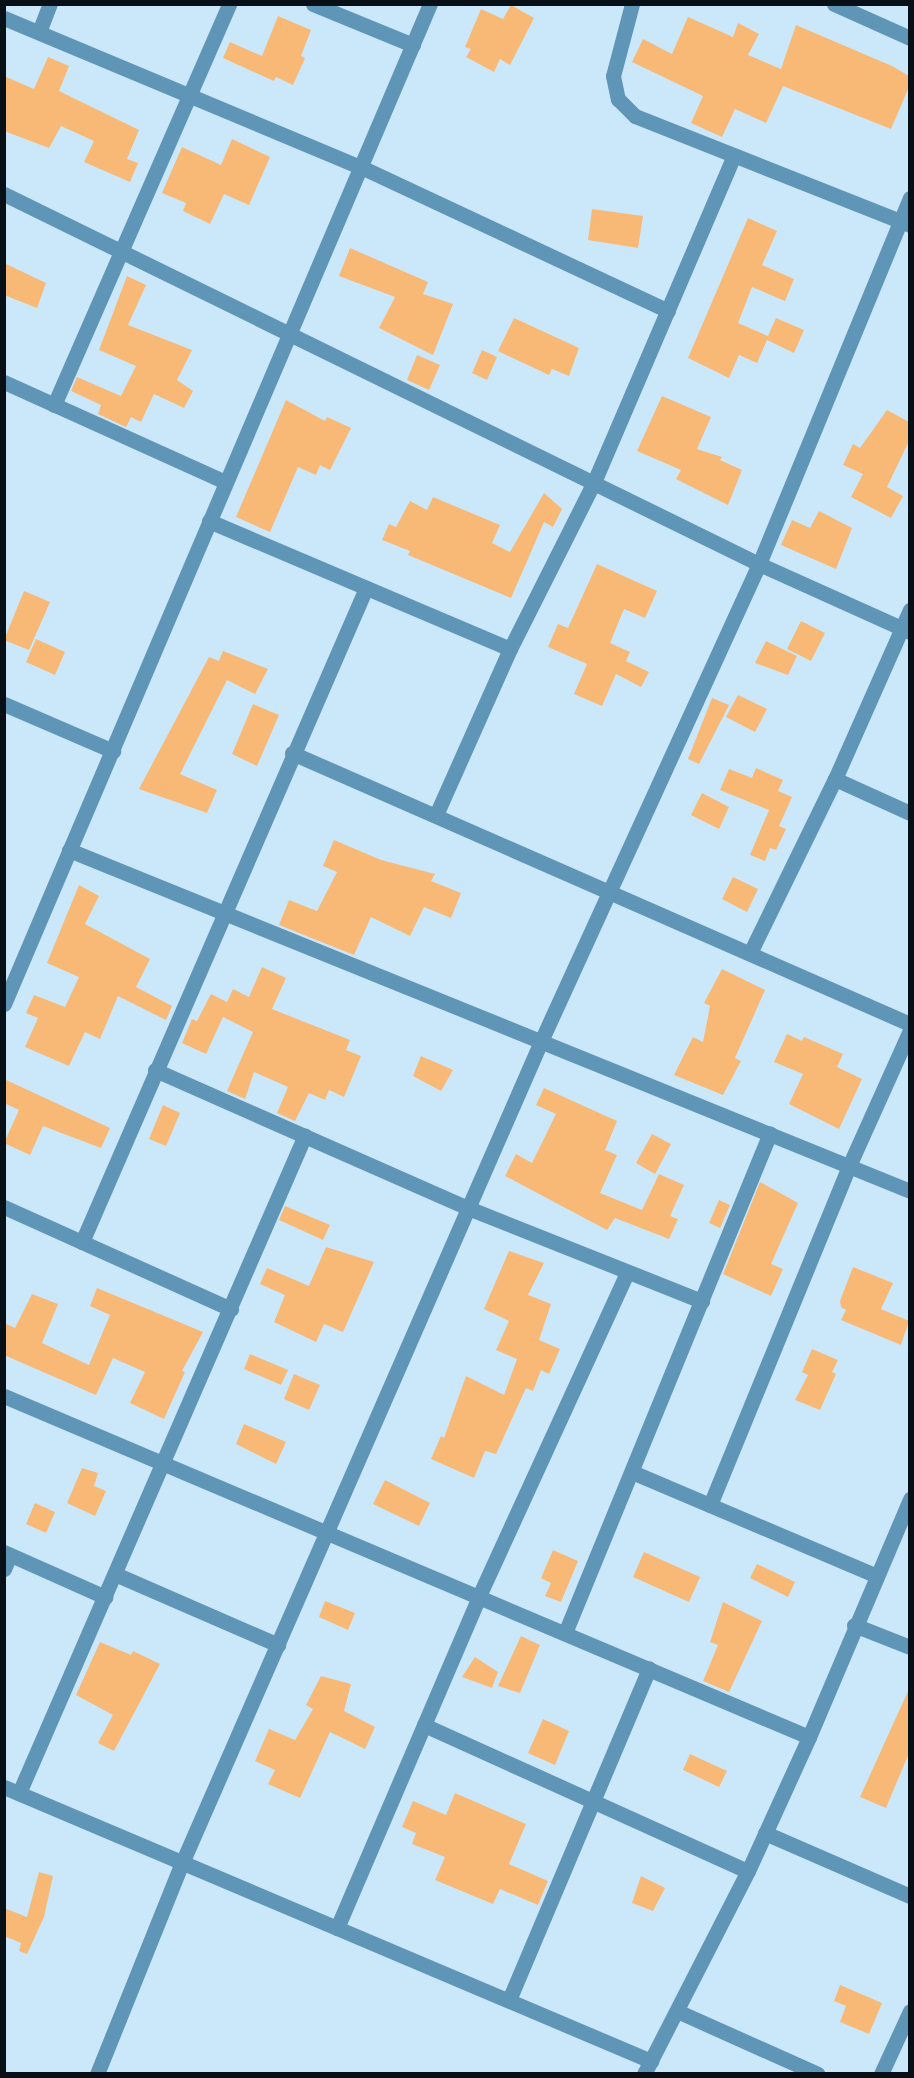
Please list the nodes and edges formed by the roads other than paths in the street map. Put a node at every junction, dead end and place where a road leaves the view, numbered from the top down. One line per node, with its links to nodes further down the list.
1 (50, 4): 8 (street)
2 (229, 4): 11 (street)
3 (313, 4): 10 (street)
4 (430, 4): 10 (street)
5 (632, 4): 12 (street)
6 (834, 4): 9 (street)
7 (4, 18): 8 (street)
8 (39, 32): 11 (street)
9 (909, 38)
10 (413, 45): 13 (street)
11 (190, 96): 13 (street); 17 (street)
12 (733, 158): 16 (street); 18 (street)
13 (361, 167): 18 (street); 19 (street)
14 (4, 194): 17 (street)
15 (909, 198): 16 (street)
16 (905, 223): 25 (street)
17 (122, 249): 19 (street); 21 (street)
18 (668, 311): 23 (street)
19 (289, 331): 22 (street); 23 (street)
20 (4, 382): 21 (street)
21 (54, 405): 22 (street)
22 (225, 482): 24 (street)
23 (594, 482): 25 (street); 29 (street)
24 (209, 520): 26 (street); 31 (street)
25 (759, 564): 28 (street); 37 (street)
26 (366, 588): 29 (street); 32 (street)
27 (909, 610): 28 (street)
28 (905, 630): 33 (street)
29 (510, 649): 35 (street)
30 (4, 704): 31 (street)
31 (112, 751): 36 (street)
32 (292, 753): 35 (street); 38 (street)
33 (834, 779): 34 (street); 39 (street)
34 (909, 813)
35 (436, 815): 37 (street)
36 (69, 850): 38 (street); 40 (street)
37 (610, 890): 39 (street); 43 (street)
38 (224, 911): 43 (street); 44 (street)
39 (750, 953): 41 (street)
40 (4, 1004)
41 (909, 1024)
42 (909, 1030): 47 (street)
43 (542, 1039): 45 (street); 50 (street)
44 (155, 1070): 46 (street); 51 (street)
45 (770, 1133): 47 (street); 53 (street)
46 (305, 1135): 50 (street); 54 (street)
47 (849, 1166): 48 (street); 59 (street)
48 (909, 1191)
49 (4, 1207): 51 (street)
50 (468, 1208): 52 (street); 60 (street)
51 (82, 1242): 54 (street)
52 (627, 1272): 53 (street); 64 (street)
53 (702, 1301): 57 (street)
54 (231, 1309): 56 (street)
55 (4, 1396): 56 (street)
56 (165, 1461): 60 (street); 62 (street)
57 (632, 1472): 59 (street); 67 (street)
58 (909, 1499): 63 (street)
59 (710, 1505): 63 (street)
60 (328, 1531): 64 (street); 68 (street)
61 (6, 1558): 65 (street)
62 (115, 1574): 65 (street); 68 (street)
63 (875, 1575): 66 (street)
64 (479, 1596): 67 (street); 71 (street)
65 (105, 1597): 74 (street)
66 (854, 1625): 69 (street); 72 (street)
67 (565, 1633): 70 (street)
68 (278, 1646): 77 (street)
69 (909, 1647)
70 (649, 1668): 72 (street); 75 (street)
71 (424, 1725): 75 (street); 80 (street)
72 (809, 1737): 76 (street)
73 (4, 1787): 74 (street)
74 (19, 1793): 77 (street)
75 (594, 1799): 78 (street); 81 (street)
76 (765, 1833): 78 (street); 79 (street)
77 (183, 1863): 80 (street); 85 (street)
78 (748, 1871): 82 (street)
79 (909, 1896)
80 (337, 1928): 81 (street)
81 (508, 2000): 84 (street)
82 (677, 2011): 84 (street); 86 (street)
83 (909, 2011): 87 (street)
84 (647, 2067)
85 (97, 2073)
86 (818, 2073)
87 (881, 2073)

